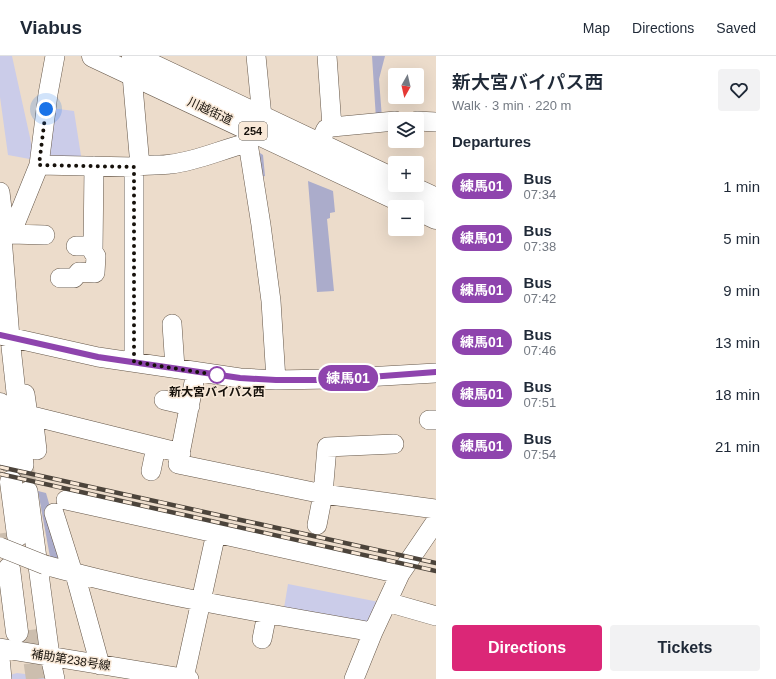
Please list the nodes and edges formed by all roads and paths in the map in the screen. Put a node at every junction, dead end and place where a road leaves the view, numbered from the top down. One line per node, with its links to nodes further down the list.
1 (55, 56): 12 (street)
2 (92, 56): 5 (highway, 川越街道 / 254)
3 (256, 56): 10 (street)
4 (327, 56): 9 (street)
5 (133, 65): 10 (highway, 川越街道 / 254); 14 (street)
6 (424, 121): 8 (street)
7 (388, 122): 9 (street)
8 (436, 122)
9 (332, 127): 11 (street)
10 (255, 131): 11 (highway, 川越街道 / 254); 14 (street); 19 (highway, 川越街道 / 254); 31 (street)
11 (319, 144): 15 (highway, 川越街道 / 254)
12 (39, 165): 13 (street); 22 (street)
13 (94, 166): 14 (street); 24 (street)
14 (137, 166): 27 (street)
15 (388, 177)
16 (0, 192): 22 (street)
17 (421, 192): 18 (highway)
18 (436, 199)
19 (399, 200)
20 (424, 212): 21 (highway)
21 (436, 218)
22 (8, 234): 23 (street); 26 (street)
23 (45, 235)
24 (60, 278)
25 (172, 324): 28 (street)
26 (9, 337): 27 (street); 35 (street); 41 (street)
27 (134, 362): 28 (street)
28 (175, 368): 29 (street)
29 (196, 372): 31 (street); 34 (street)
30 (436, 372): 31 (street)
31 (276, 380)
32 (164, 400): 34 (street)
33 (0, 404): 41 (highway)
34 (190, 406): 39 (street)
35 (33, 416): 37 (street); 38 (street)
36 (394, 444): 42 (street)
37 (156, 447): 39 (street); 40 (street)
38 (37, 450)
39 (180, 453): 42 (street)
40 (151, 471)
41 (18, 474): 48 (highway); 61 (street)
42 (323, 494): 44 (street); 46 (street)
43 (0, 506): 48 (highway)
44 (436, 509)
45 (436, 521): 49 (street)
46 (317, 525)
47 (216, 533): 51 (street); 52 (street); 53 (street)
48 (7, 538): 51 (street, bridge)
49 (428, 547): 52 (street)
50 (16, 570): 57 (highway)
51 (74, 573): 53 (street); 63 (street)
52 (400, 574): 54 (street)
53 (201, 602): 55 (street); 66 (street)
54 (387, 602): 56 (street); 58 (street)
55 (267, 614): 58 (street); 59 (street)
56 (436, 616)
57 (24, 631)
58 (373, 632): 67 (street)
59 (262, 639)
60 (0, 648): 61 (street, 補助第238号線)
61 (50, 656): 63 (street, 補助第238号線); 65 (street)
62 (0, 658): 64 (street)
63 (100, 665): 66 (street, 補助第238号線)
64 (2, 679)
65 (55, 679)
66 (186, 679)
67 (354, 679)

